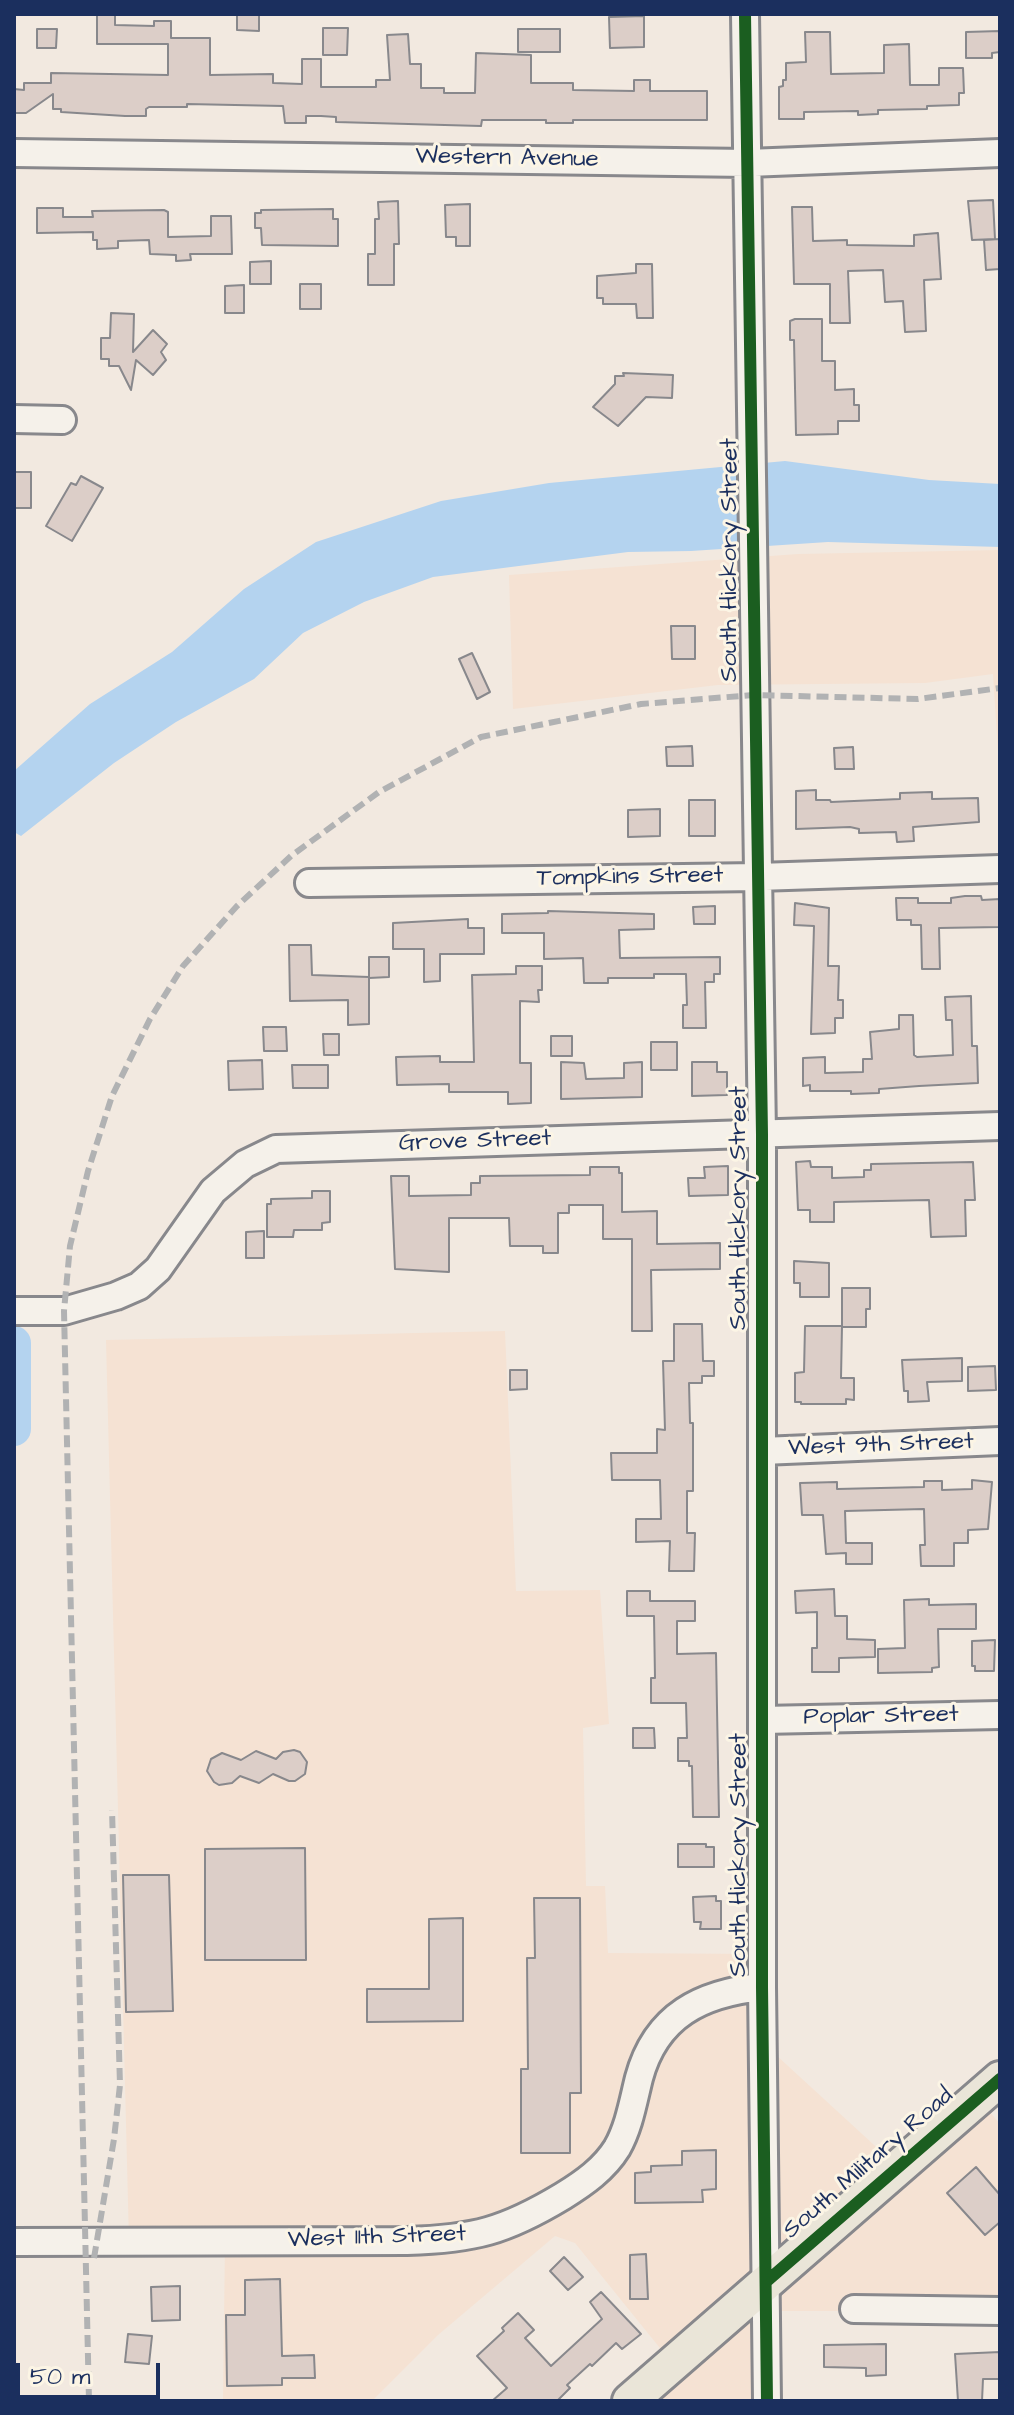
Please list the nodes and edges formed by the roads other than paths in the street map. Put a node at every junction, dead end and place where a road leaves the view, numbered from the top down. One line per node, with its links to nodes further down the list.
1 (745, 14): 4 (street, South Hickory Street)
2 (14, 153): 4 (street, Western Avenue)
3 (1000, 153): 4 (street, Western Avenue)
4 (748, 163): 8 (street, South Hickory Street)
5 (14, 419): 6 (street)
6 (62, 420)
7 (1000, 869): 8 (street, Tompkins Street)
8 (758, 877): 9 (street, Tompkins Street); 11 (street, South Hickory Street)
9 (309, 883)
10 (1000, 1126): 11 (street, Grove Street)
11 (762, 1134): 12 (street, Grove Street); 14 (street, South Hickory Street)
12 (14, 1311)
13 (1000, 1441): 14 (street, West 9th Street)
14 (762, 1451): 16 (street, South Hickory Street)
15 (1000, 1715): 16 (street, Poplar Street)
16 (762, 1720): 17 (street, South Hickory Street)
17 (762, 1987): 19 (street, West 11th Street); 20 (street, South Hickory Street)
18 (1000, 2079): 20 (main road, South Military Road)
19 (14, 2242)
20 (767, 2281): 23 (main road, South Military Road); 24 (street, South Hickory Street)
21 (854, 2309): 22 (street)
22 (1000, 2311)
23 (630, 2401)
24 (767, 2401)

